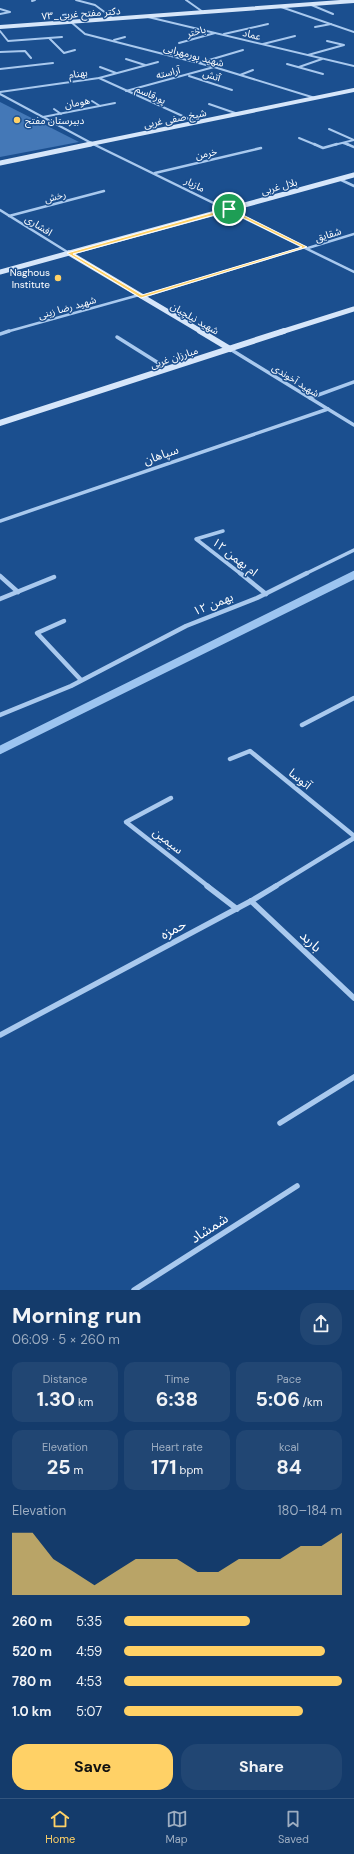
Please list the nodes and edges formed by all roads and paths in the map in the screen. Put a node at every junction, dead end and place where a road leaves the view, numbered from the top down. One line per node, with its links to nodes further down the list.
1 (35, 0): 4 (street)
2 (76, 0): 15 (street)
3 (186, 0): 10 (street)
4 (32, 1)
5 (336, 1): 6 (street, ۷۳_دکتر مفتح غربی); 7 (street, ۷۳_دکتر مفتح غربی)
6 (354, 1)
7 (309, 4): 8 (street, ۷۳_دکتر مفتح غربی); 13 (street)
8 (279, 6): 10 (street, ۷۳_دکتر مفتح غربی); 18 (street)
9 (0, 9): 11 (street)
10 (203, 12): 14 (street, ۷۳_دکتر مفتح غربی)
11 (0, 14)
12 (72, 14): 16 (street)
13 (333, 14)
14 (146, 16): 15 (street, ۷۳_دکتر مفتح غربی); 23 (street, عماد)
15 (114, 19): 16 (street, ۷۳_دکتر مفتح غربی)
16 (73, 22): 19 (street, ۷۳_دکتر مفتح غربی); 29 (street, شهید پورمهرابی)
17 (268, 24): 24 (street)
18 (331, 24): 20 (street); 22 (street)
19 (0, 27)
20 (315, 27)
21 (0, 30): 28 (street)
22 (354, 31)
23 (216, 33): 24 (street, عماد); 31 (street, باختر)
24 (222, 34): 32 (street, عماد)
25 (295, 36): 32 (street)
26 (62, 37): 28 (street)
27 (125, 37): 29 (street)
28 (49, 38): 33 (street)
29 (113, 40): 42 (street, شهید پورمهرابی)
30 (327, 41): 36 (street)
31 (179, 43)
32 (263, 44): 36 (street, عماد)
33 (75, 50)
34 (243, 50): 42 (street)
35 (0, 52): 37 (street)
36 (308, 55): 39 (street, عماد)
37 (31, 58)
38 (126, 59): 44 (street)
39 (323, 59): 45 (street, عماد); 48 (street)
40 (53, 62): 49 (street)
41 (158, 62): 44 (street, بهنام)
42 (198, 63): 47 (street, شهید پورمهرابی)
43 (287, 64): 48 (street)
44 (146, 65): 51 (street, بهنام)
45 (354, 66)
46 (100, 67): 51 (street)
47 (214, 67): 53 (street, آراسته); 54 (street, شهید پورمهرابی)
48 (299, 67): 52 (street)
49 (0, 69)
50 (253, 70): 54 (street)
51 (116, 73): 55 (street, بهنام)
52 (323, 74)
53 (187, 75): 56 (street, آتش); 58 (street, آراسته)
54 (239, 75): 60 (street, شهید پورمهرابی)
55 (99, 78): 58 (street, پورقاسم); 59 (street, بهنام)
56 (232, 90)
57 (354, 90): 60 (street, شیخ صفی غربی)
58 (125, 91): 69 (street, پورقاسم)
59 (0, 93): 68 (street, مازیار)
60 (316, 98): 67 (street, شیخ صفی غربی)
61 (92, 101): 64 (street)
62 (115, 104): 64 (street, هومان)
63 (209, 104): 67 (street)
64 (100, 106): 66 (street, هومان)
65 (54, 109): 66 (street)
66 (61, 114): 68 (street, هومان)
67 (238, 114): 69 (street, شیخ صفی غربی)
68 (43, 117): 74 (street, مازیار)
69 (198, 123): 74 (street, شیخ صفی غربی)
70 (329, 129): 72 (street)
71 (299, 138): 73 (street)
72 (354, 140): 73 (street)
73 (343, 143): 75 (street)
74 (92, 144): 77 (street, شیخ صفی غربی); 78 (street, مازیار)
75 (354, 147)
76 (261, 148): 78 (street, خرمن)
77 (0, 163)
78 (154, 173): 83 (street, مازیار)
79 (354, 175): 80 (street, بلال غربی)
80 (339, 179): 81 (street); 83 (street, بلال غربی)
81 (354, 186)
82 (104, 191): 85 (street, رخش)
83 (229, 209): 87 (street, مازیار); 88 (street, بلال غربی)
84 (0, 210): 85 (street, افشاری)
85 (9, 216): 88 (street, افشاری)
86 (354, 234): 87 (street, شقایق)
87 (306, 248): 90 (street, مازیار); 91 (street, شقایق)
88 (69, 253): 89 (street, بلال غربی); 91 (street, شهید نیلچیان)
89 (0, 272)
90 (354, 272)
91 (140, 296): 93 (street, شهید رضا زینی); 95 (street, شهید نیلچیان)
92 (354, 309): 95 (street, مبارزان غربی)
93 (0, 334)
94 (117, 337): 96 (street)
95 (230, 349): 96 (street, مبارزان غربی); 98 (street, شهید آخوندی)
96 (168, 369): 100 (street, مبارزان غربی)
97 (354, 382): 98 (street)
98 (310, 398): 99 (street, شهید آخوندی)
99 (328, 409): 101 (street, شهید آخوندی); 102 (street, سپاهان)
100 (0, 423)
101 (354, 425)
102 (0, 521)
103 (223, 531): 108 (street, ۱۲ ام بهمن)
104 (354, 550): 108 (street, ۱۲ بهمن)
105 (0, 576): 107 (street)
106 (54, 577): 107 (street)
107 (18, 592): 109 (street)
108 (266, 594): 111 (street, ۱۲ بهمن)
109 (0, 599)
110 (64, 621): 111 (street)
111 (81, 680): 113 (street, ۱۲ بهمن)
112 (354, 698): 114 (street)
113 (0, 715)
114 (302, 725)
115 (230, 759): 117 (street, آتوسا)
116 (171, 798): 119 (street, سیمین)
117 (354, 837): 118 (street, حمزه)
118 (251, 901): 119 (street, حمزه); 120 (street, باربد)
119 (237, 909): 121 (street, حمزه)
120 (354, 998)
121 (0, 1035)
122 (354, 1077): 123 (street)
123 (280, 1123)
124 (297, 1186): 125 (street, شمشاد)
125 (134, 1290)

